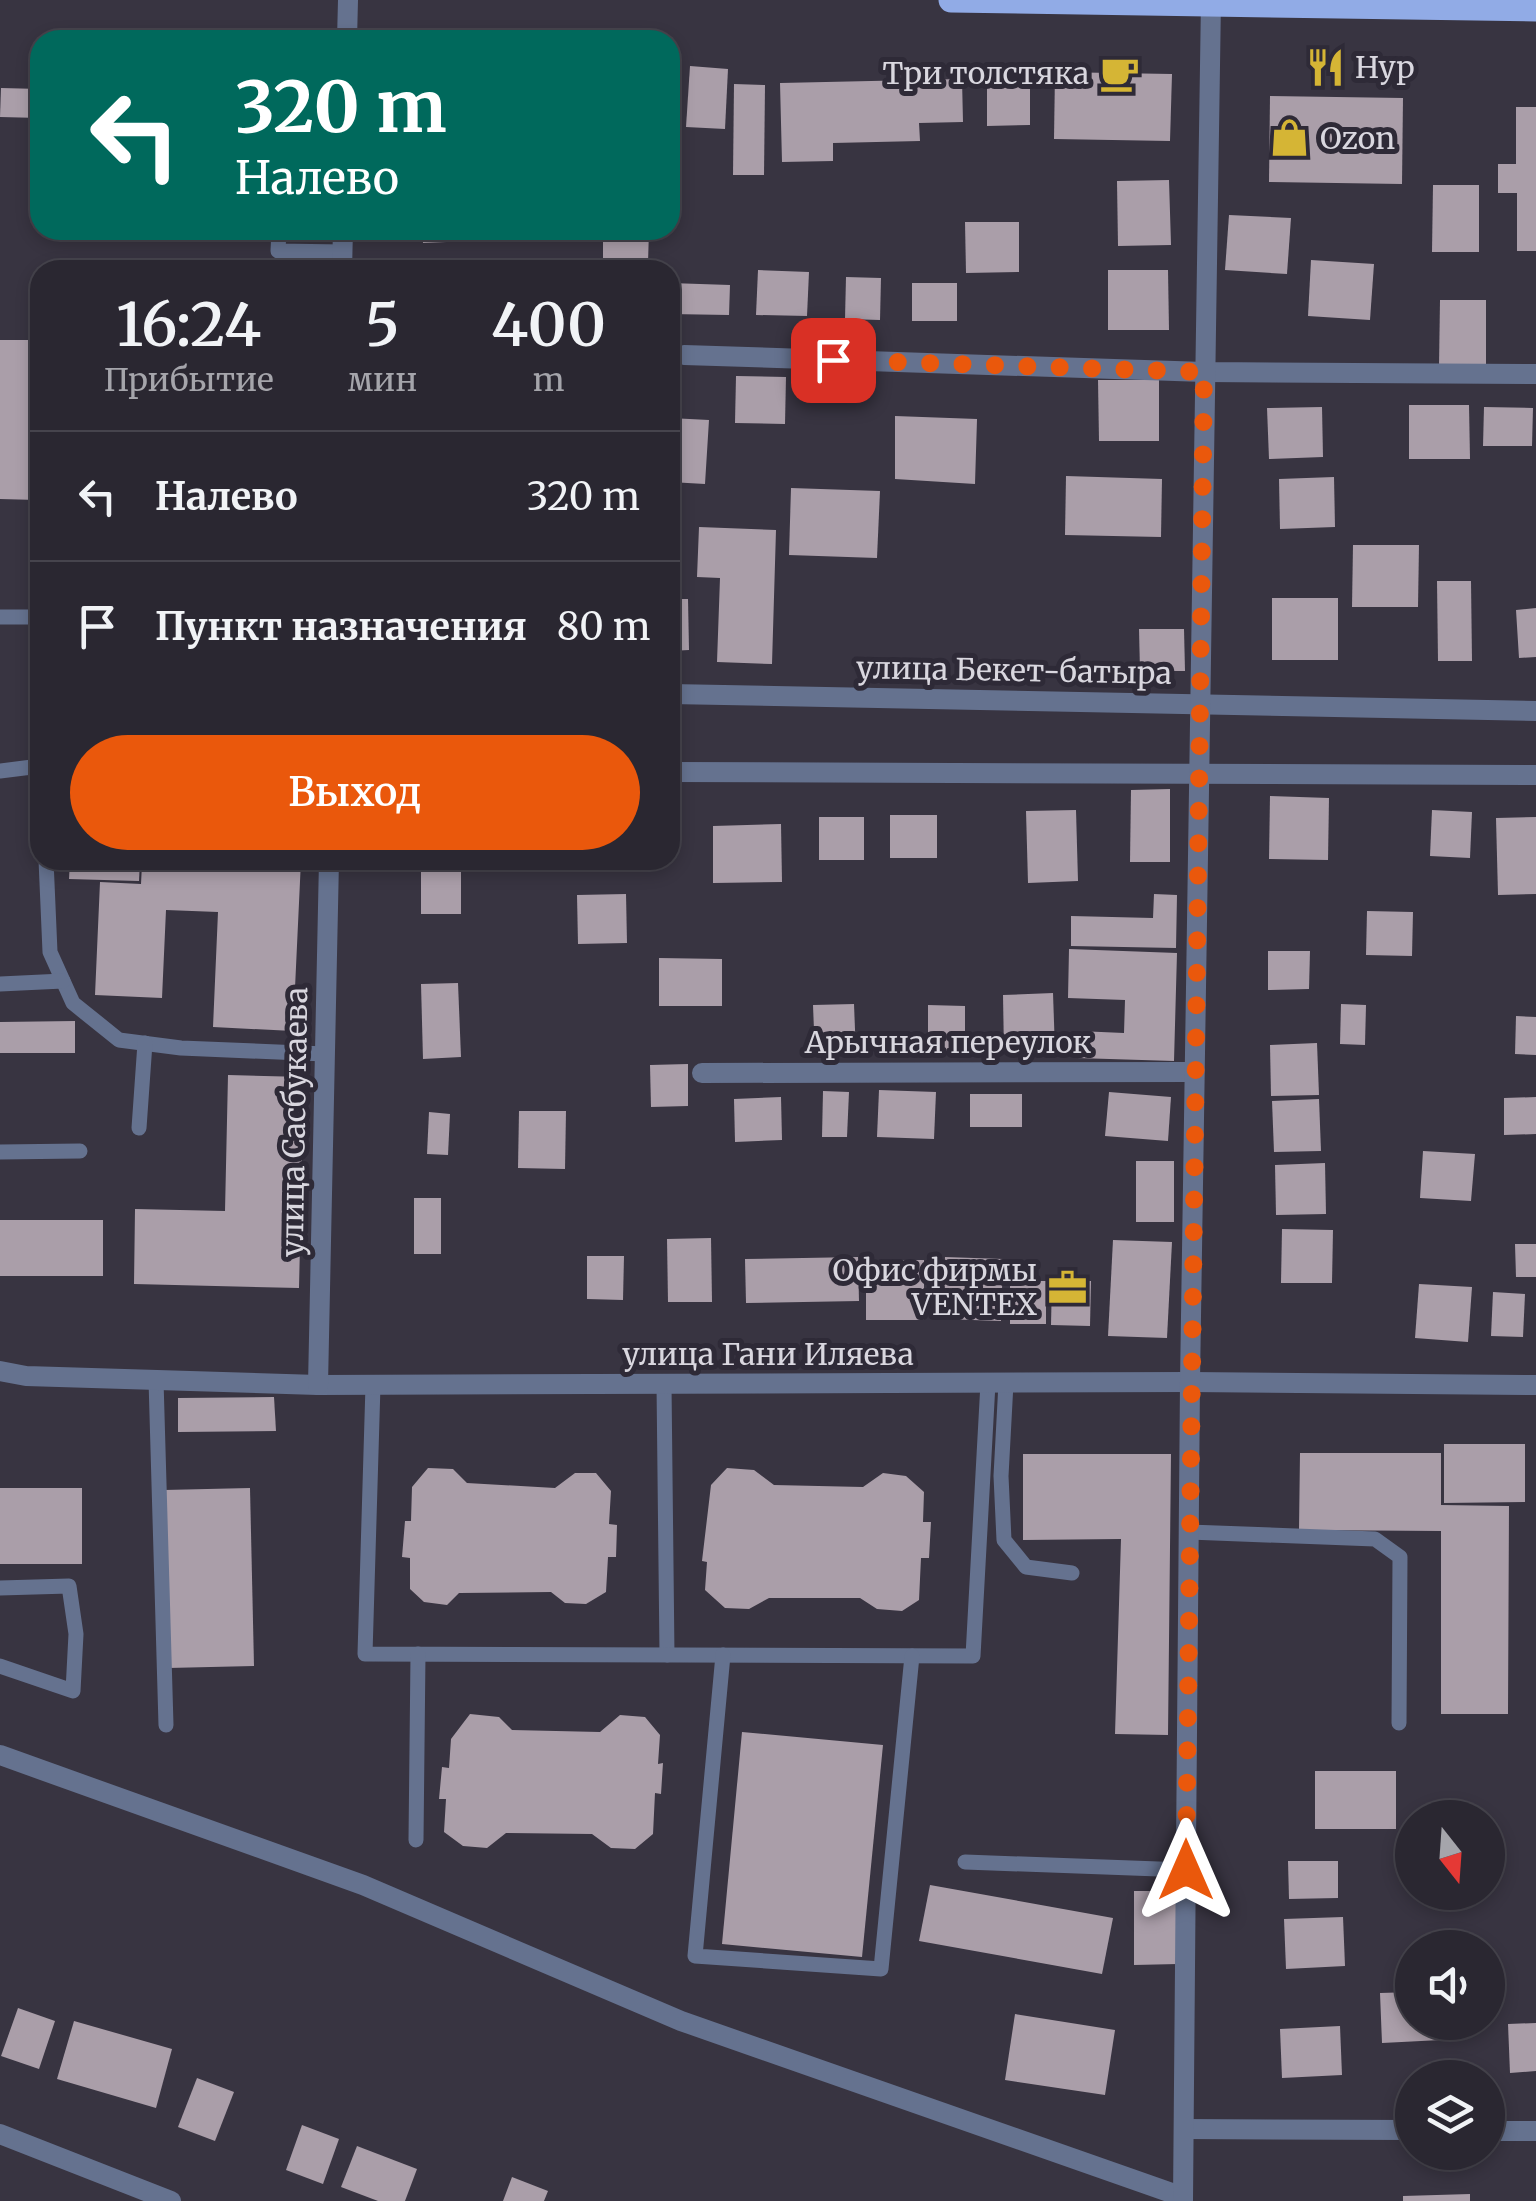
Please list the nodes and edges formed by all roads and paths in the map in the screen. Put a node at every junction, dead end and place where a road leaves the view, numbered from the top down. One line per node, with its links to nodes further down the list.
1 (348, 0): 5 (street)
2 (952, 0): 3 (main road)
3 (1211, 2): 4 (main road); 9 (street)
4 (1536, 9)
5 (348, 30)
6 (279, 240): 7 (lane)
7 (336, 260)
8 (684, 354): 9 (street)
9 (1204, 372): 10 (street); 14 (street)
10 (1536, 374)
11 (0, 617): 12 (lane)
12 (30, 618)
13 (680, 694): 14 (street, улица Бекет-батыра)
14 (1199, 704): 15 (street, улица Бекет-батыра); 19 (street)
15 (1536, 711)
16 (30, 767): 17 (lane)
17 (0, 771)
18 (680, 772): 19 (street)
19 (1198, 774): 20 (street); 27 (street)
20 (1536, 774)
21 (46, 870): 23 (lane)
22 (330, 870): 26 (street, улица Сасбукаева)
23 (63, 981): 24 (lane); 25 (lane)
24 (0, 984)
25 (145, 1043): 26 (lane); 29 (lane)
26 (325, 1054): 38 (street, улица Сасбукаева)
27 (1194, 1072): 28 (street, Арычная переулок); 34 (street)
28 (702, 1073)
29 (139, 1128)
30 (80, 1150): 31 (lane)
31 (0, 1152)
32 (0, 1371): 33 (street, улица Гани Иляева)
33 (156, 1380): 38 (street, улица Гани Иляева); 49 (lane)
34 (1190, 1382): 35 (street, улица Гани Иляева); 37 (street, улица Гани Иляева); 40 (street)
35 (997, 1383): 36 (street, улица Гани Иляева); 41 (lane); 46 (lane)
36 (664, 1384): 39 (street, улица Гани Иляева); 44 (lane)
37 (1536, 1384)
38 (318, 1385): 39 (street, улица Гани Иляева)
39 (373, 1385): 43 (lane)
40 (1189, 1532): 48 (lane); 53 (street)
41 (1072, 1574)
42 (0, 1588): 47 (lane)
43 (418, 1654): 44 (lane); 51 (lane)
44 (668, 1654): 45 (lane)
45 (722, 1655): 46 (lane); 46 (lane)
46 (912, 1656)
47 (0, 1666)
48 (1399, 1724)
49 (166, 1725)
50 (0, 1754): 59 (street)
51 (416, 1840)
52 (965, 1862): 53 (lane)
53 (1186, 1870): 54 (street)
54 (1184, 2129): 55 (street); 59 (street)
55 (1395, 2130)
56 (1505, 2131): 57 (street)
57 (1536, 2131)
58 (0, 2134): 60 (street)
59 (1184, 2199)
60 (172, 2201)

